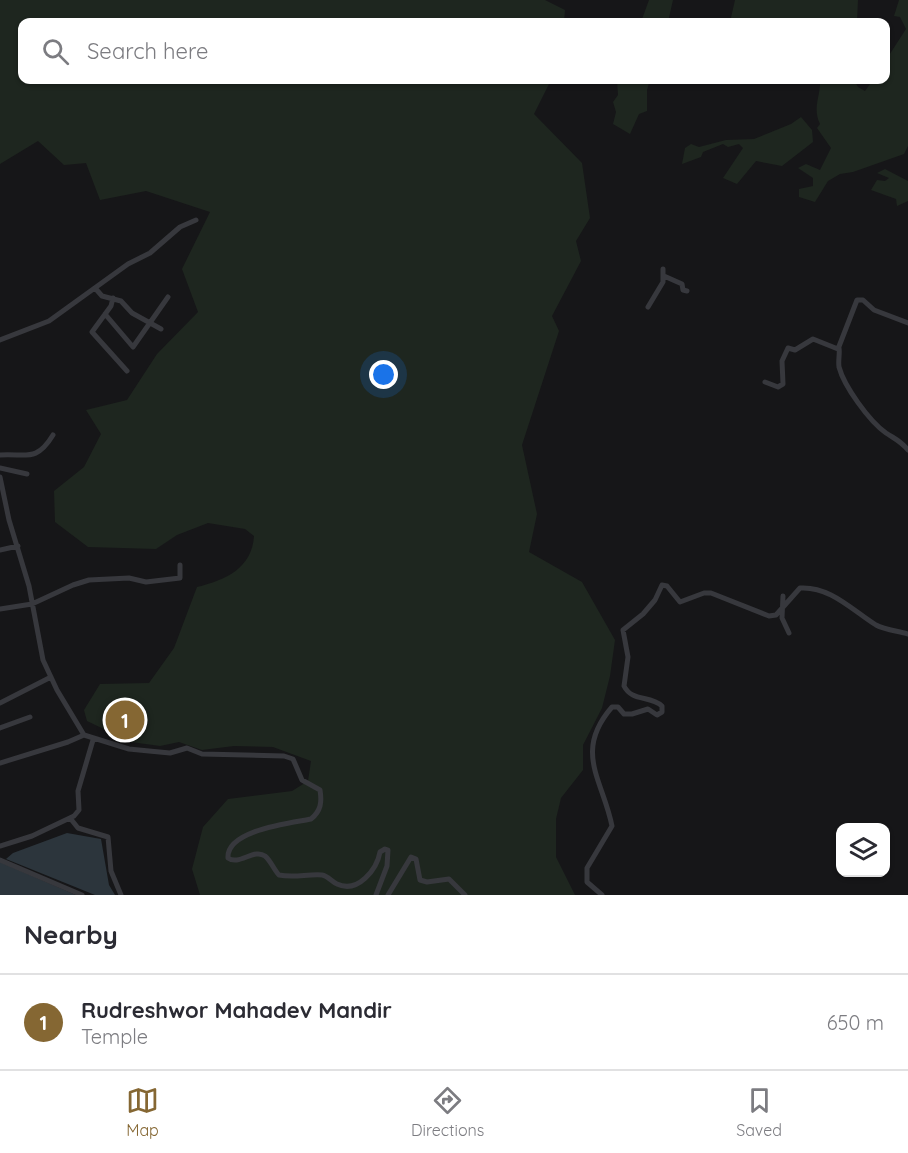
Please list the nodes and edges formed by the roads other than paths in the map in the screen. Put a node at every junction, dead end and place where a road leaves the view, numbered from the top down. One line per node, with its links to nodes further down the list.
1 (196, 220): 4 (street)
2 (663, 269): 3 (street)
3 (664, 276): 5 (street); 8 (street)
4 (95, 288): 7 (street); 13 (street)
5 (687, 291)
6 (168, 297): 10 (street)
7 (113, 298): 9 (street); 10 (street)
8 (648, 307)
9 (105, 314): 10 (street); 15 (street)
10 (150, 323): 12 (street)
11 (908, 323): 14 (street)
12 (161, 329)
13 (0, 340)
14 (839, 348): 16 (street); 18 (street)
15 (127, 371)
16 (765, 382)
17 (53, 435): 19 (street)
18 (908, 450)
19 (0, 455)
20 (0, 468): 21 (street)
21 (27, 474)
22 (0, 477): 23 (street)
23 (18, 546): 24 (street); 27 (street)
24 (0, 550)
25 (180, 565): 27 (street)
26 (783, 596): 28 (street)
27 (32, 604): 29 (street); 32 (street)
28 (783, 607): 30 (street); 31 (street); 47 (street)
29 (0, 609)
30 (789, 633)
31 (908, 634)
32 (51, 677): 33 (street); 36 (street)
33 (0, 704)
34 (30, 717): 35 (street)
35 (0, 728)
36 (84, 735): 37 (street); 38 (street)
37 (93, 740): 39 (street); 44 (street)
38 (0, 763)
39 (70, 818): 40 (street); 43 (street)
40 (0, 846)
41 (0, 860): 42 (street)
42 (82, 895)
43 (121, 895)
44 (376, 895)
45 (388, 895): 46 (street)
46 (465, 895)
47 (602, 895)

